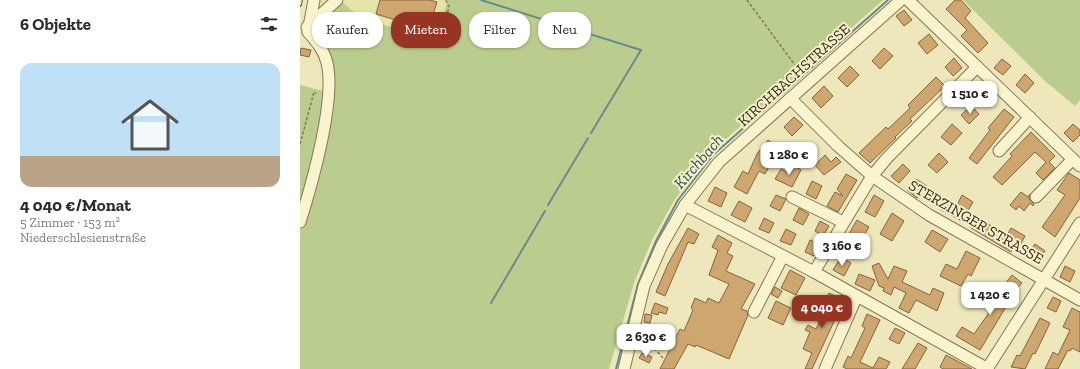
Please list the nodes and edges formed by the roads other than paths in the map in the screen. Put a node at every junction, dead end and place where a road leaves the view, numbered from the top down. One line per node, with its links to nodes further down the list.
1 (314, 0): 5 (street)
2 (337, 0): 5 (street)
3 (901, 0): 7 (street, KIRCHBACHSTRASSE)
4 (908, 0): 6 (street)
5 (307, 27): 15 (street)
6 (977, 67): 8 (street); 11 (street)
7 (790, 98): 11 (street, STERZINGER STRASSE); 14 (street, KIRCHBACHSTRASSE)
8 (1030, 118): 9 (street); 10 (street)
9 (999, 151)
10 (1076, 162): 13 (street)
11 (872, 176): 16 (street); 20 (street, STERZINGER STRASSE)
12 (792, 197): 16 (street)
13 (1036, 197)
14 (685, 205): 18 (street); 24 (street, KIRCHBACHSTRASSE)
15 (300, 222)
16 (843, 222): 19 (street)
17 (1080, 222): 20 (street)
18 (783, 256): 19 (street); 23 (street)
19 (814, 272): 21 (street)
20 (1044, 280): 22 (street, STERZINGER STRASSE); 26 (street)
21 (857, 296): 25 (street); 26 (street)
22 (1080, 300)
23 (754, 312)
24 (624, 369)
25 (825, 369)
26 (988, 369)

